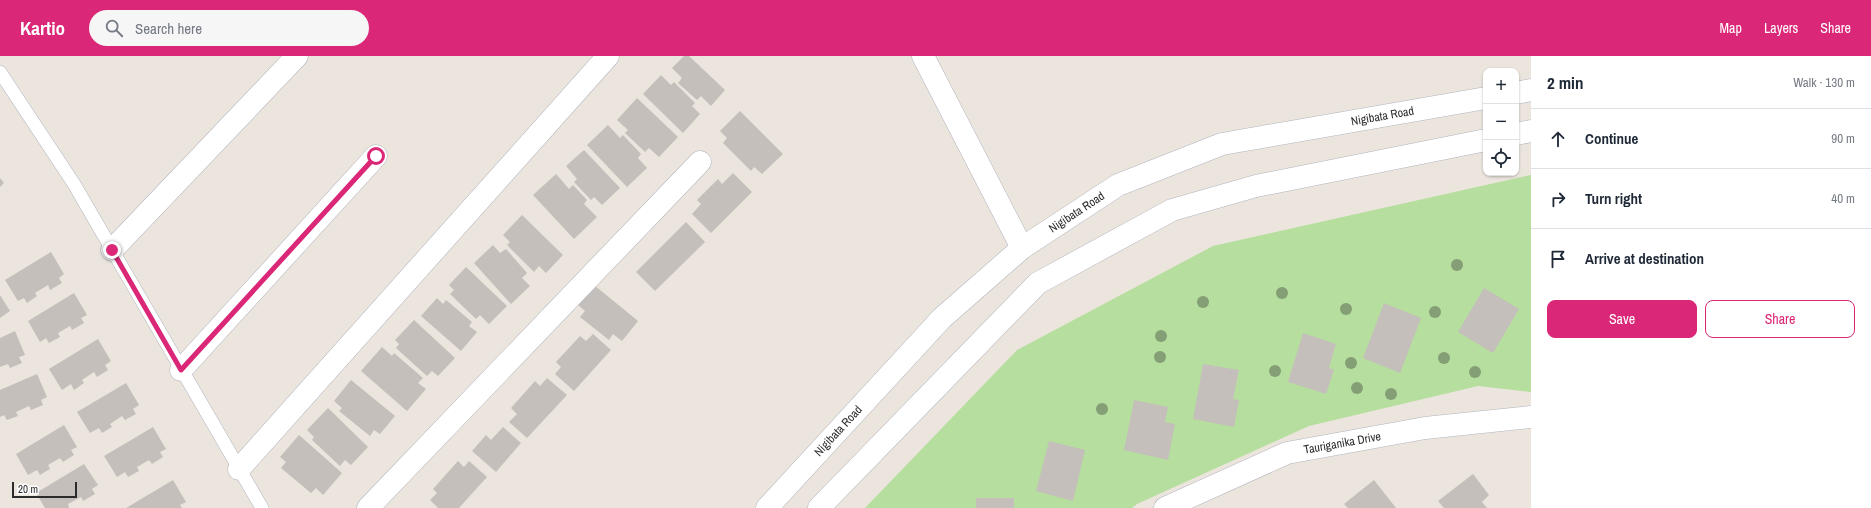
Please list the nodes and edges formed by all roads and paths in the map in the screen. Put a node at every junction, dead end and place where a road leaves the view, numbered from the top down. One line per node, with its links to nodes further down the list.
1 (297, 56): 14 (street)
2 (608, 56): 17 (street)
3 (923, 56): 13 (street)
4 (0, 72): 14 (lane)
5 (1531, 90): 6 (street)
6 (1519, 92)
7 (1483, 99): 13 (street, Nigibata Road)
8 (1531, 131): 9 (street)
9 (1519, 133)
10 (1483, 141): 21 (street)
11 (376, 156): 15 (street)
12 (700, 162): 19 (street)
13 (1022, 248): 20 (street, Nigibata Road)
14 (112, 250): 15 (lane)
15 (181, 370): 17 (lane)
16 (1531, 417): 22 (street, Tauriganika Drive)
17 (239, 469): 18 (lane)
18 (262, 508)
19 (368, 508)
20 (767, 508)
21 (819, 508)
22 (1165, 508)

